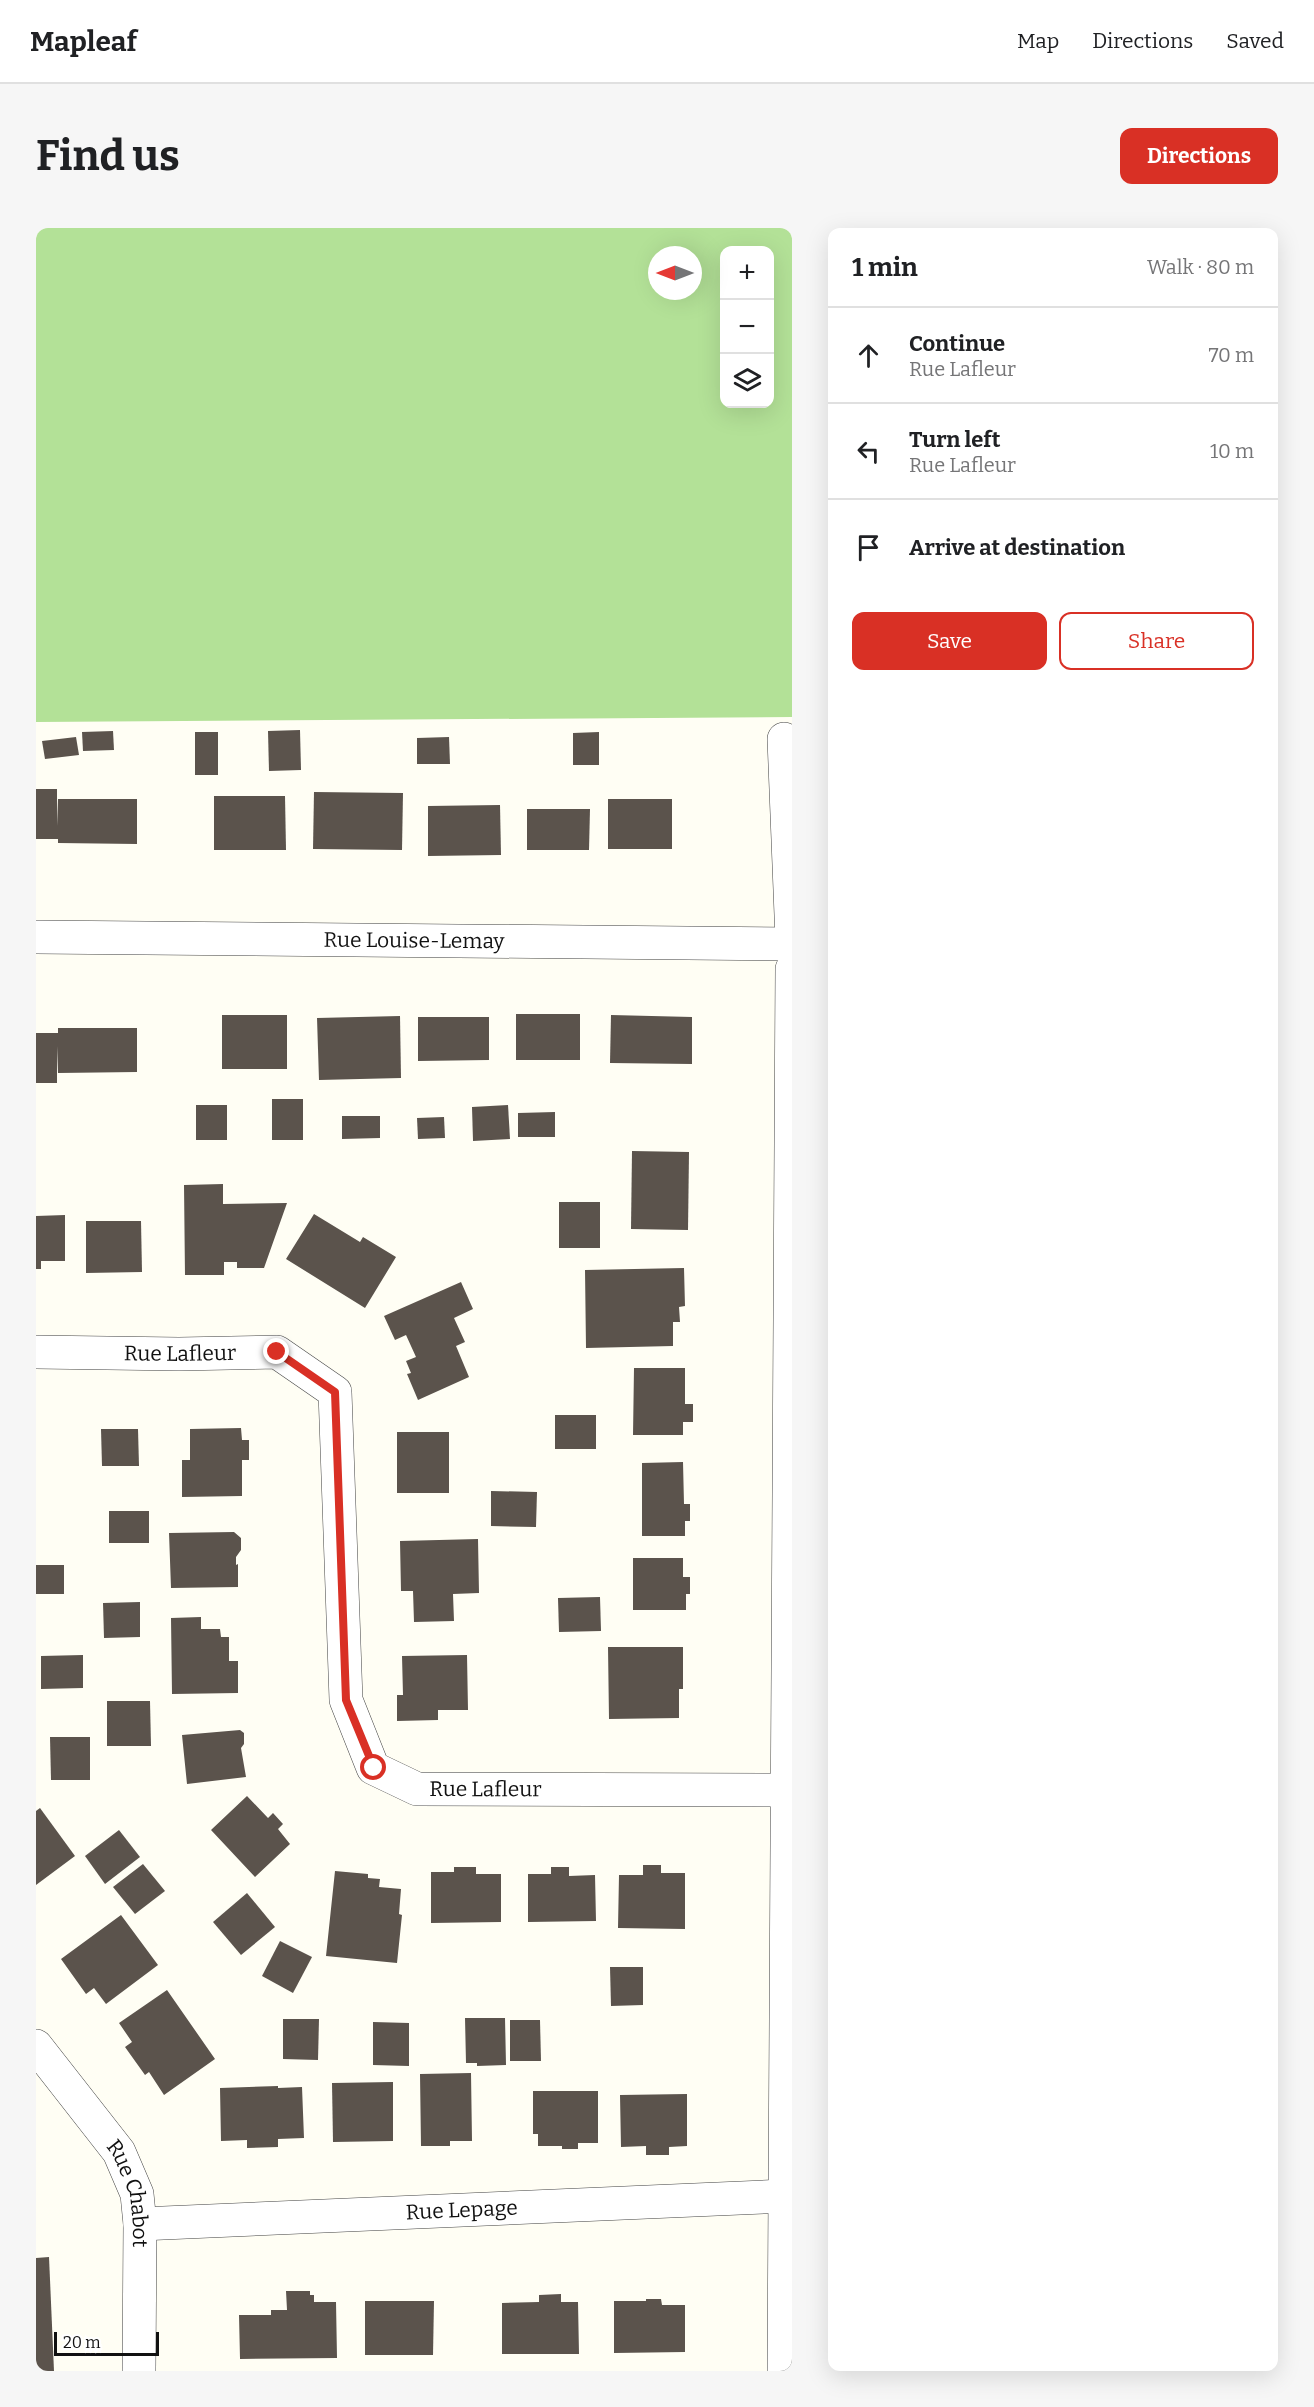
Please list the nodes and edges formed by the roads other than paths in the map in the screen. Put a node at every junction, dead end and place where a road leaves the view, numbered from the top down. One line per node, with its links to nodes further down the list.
1 (784, 739): 3 (street)
2 (36, 937): 3 (street, Rue Louise-Lemay)
3 (792, 942)
4 (792, 969): 6 (street)
5 (36, 1352): 6 (street, Rue Lafleur)
6 (790, 1790): 8 (street)
7 (36, 2046): 9 (street, Rue Chabot)
8 (785, 2196): 9 (street, Rue Lepage); 11 (street)
9 (140, 2224): 10 (street, Rue Chabot)
10 (139, 2371)
11 (784, 2371)

